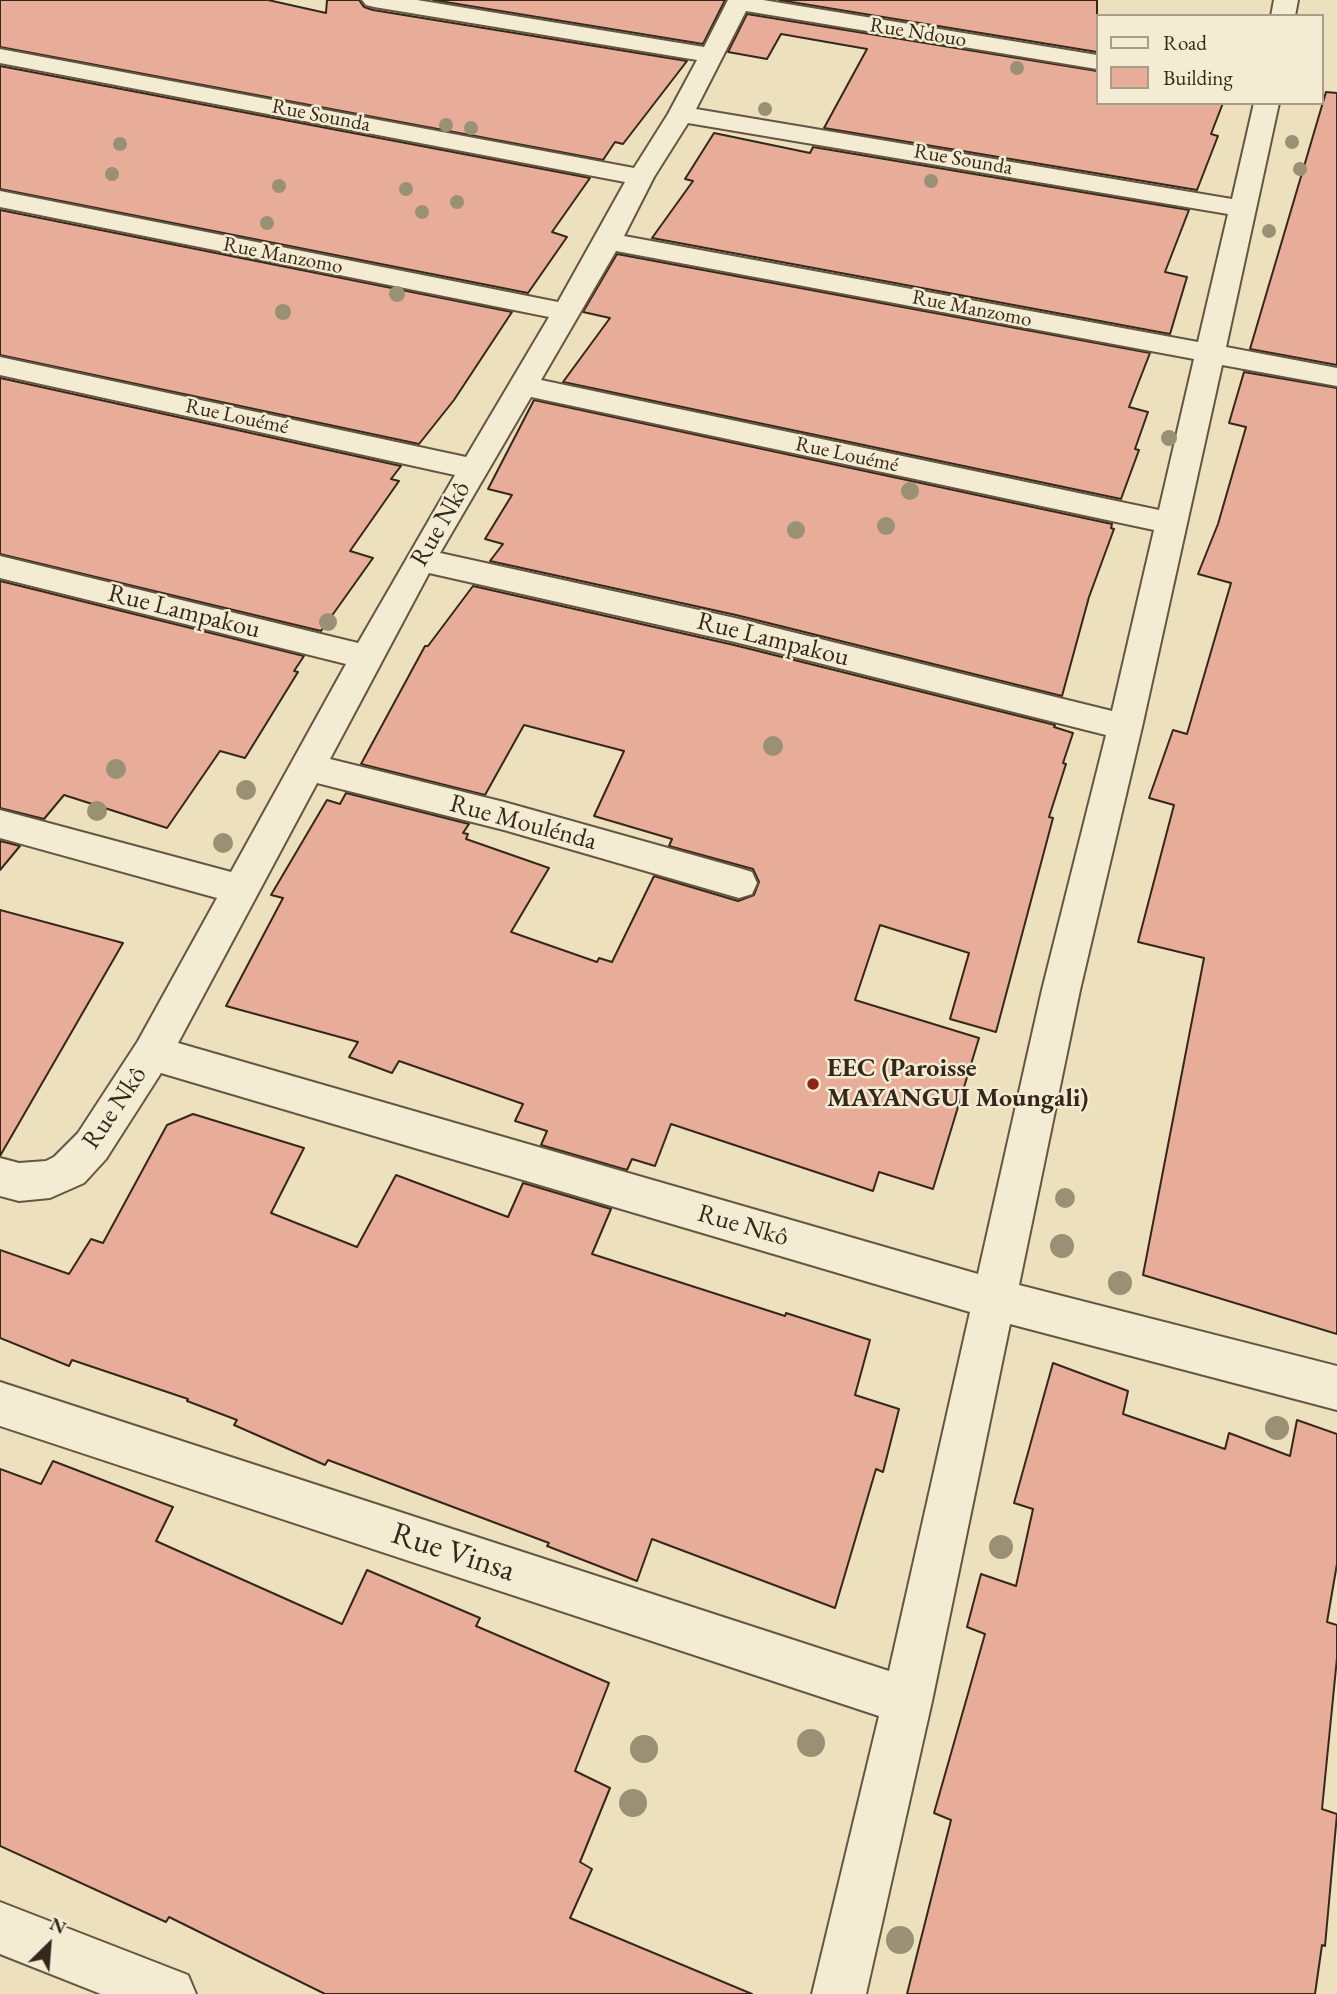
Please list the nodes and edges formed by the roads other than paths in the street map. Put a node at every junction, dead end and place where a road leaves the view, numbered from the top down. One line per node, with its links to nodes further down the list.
1 (374, 0): 3 (street)
2 (739, 2): 3 (street, Rue Nkô); 5 (street, Rue Ndouo)
3 (709, 55): 7 (street, Rue Nkô)
4 (0, 56): 8 (street, Rue Sounda)
5 (1096, 62)
6 (1267, 105): 10 (street)
7 (681, 114): 8 (street, Rue Nkô); 10 (street, Rue Sounda)
8 (641, 177): 11 (street, Rue Nkô)
9 (0, 199): 12 (street, Rue Manzomo)
10 (1244, 209): 13 (street)
11 (608, 241): 12 (street, Rue Nkô); 13 (street, Rue Manzomo)
12 (565, 312): 16 (street, Rue Nkô)
13 (1212, 354): 15 (street, Rue Manzomo); 18 (street)
14 (0, 366): 17 (street, Rue Louémé)
15 (1337, 377)
16 (523, 386): 17 (street, Rue Nkô); 18 (street, Rue Louémé)
17 (474, 469): 19 (street, Rue Nkô)
18 (1170, 523): 22 (street)
19 (420, 560): 21 (street, Rue Nkô); 22 (street, Rue Lampakou)
20 (0, 567): 21 (street, Rue Lampakou)
21 (367, 657): 23 (street, Rue Nkô)
22 (1125, 727): 29 (street)
23 (307, 767): 25 (street, Rue Moulénda); 26 (street, Rue Nkô)
24 (0, 824): 26 (street)
25 (739, 883)
26 (242, 890): 27 (street, Rue Nkô)
27 (152, 1053): 28 (street, Rue Nkô); 29 (street, Rue Nkô)
28 (0, 1178)
29 (994, 1299): 30 (street, Rue Nkô); 32 (street)
30 (1337, 1388)
31 (0, 1404): 32 (street, Rue Vinsa)
32 (907, 1701): 35 (street)
33 (0, 1928): 34 (street)
34 (169, 1994)
35 (839, 1994)

